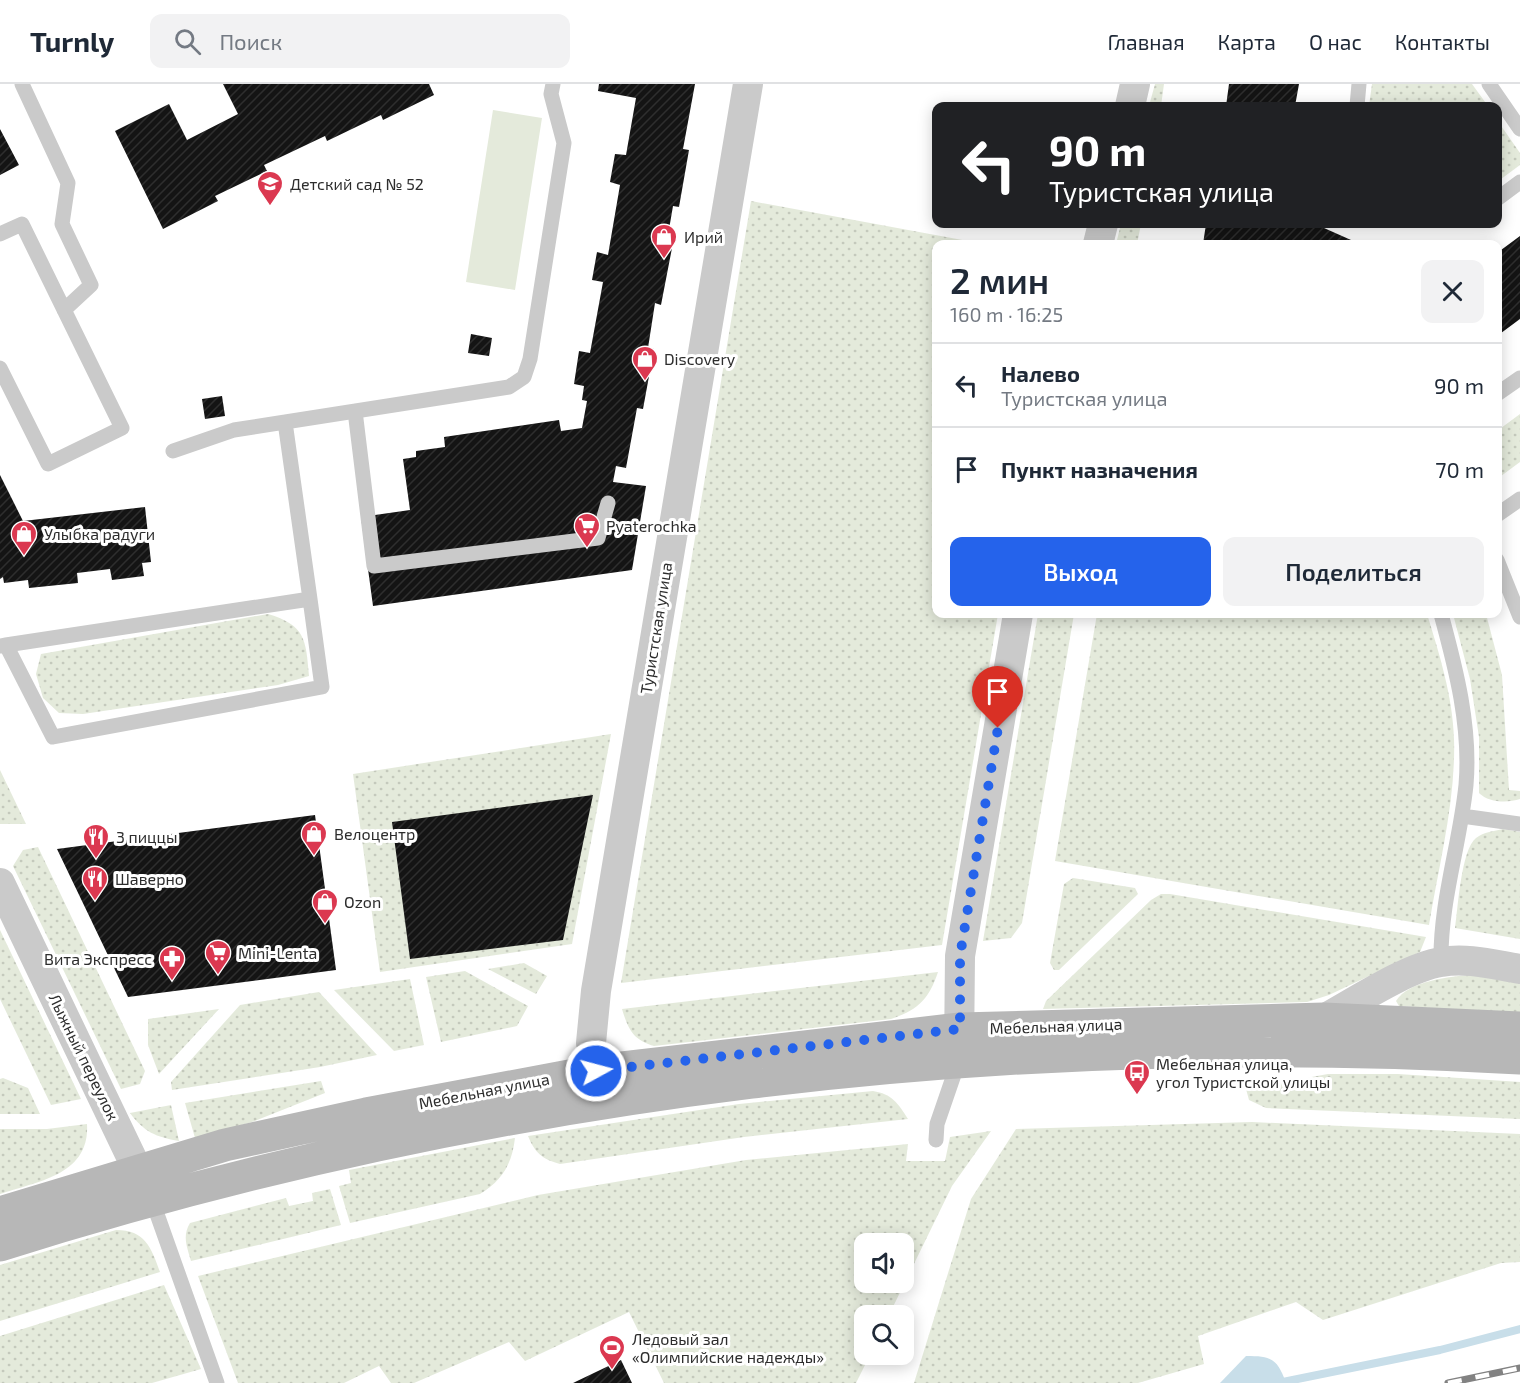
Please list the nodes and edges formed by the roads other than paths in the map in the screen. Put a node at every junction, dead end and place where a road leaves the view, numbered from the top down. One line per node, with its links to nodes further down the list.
1 (22, 84): 13 (lane)
2 (553, 84): 17 (lane)
3 (748, 84): 38 (street, Туристская улица)
4 (1135, 84): 7 (street)
5 (1359, 84): 8 (lane)
6 (1489, 84): 9 (lane)
7 (1131, 102)
8 (1357, 102)
9 (1519, 125)
10 (1520, 182): 11 (lane)
11 (1502, 195)
12 (0, 234): 13 (lane)
13 (64, 310): 14 (lane)
14 (0, 368)
15 (1520, 378): 16 (lane)
16 (1502, 391)
17 (355, 411): 18 (lane); 21 (lane)
18 (285, 422): 19 (lane); 24 (lane)
19 (172, 451)
20 (1520, 500): 22 (lane)
21 (608, 503)
22 (1502, 512)
23 (1502, 572): 25 (lane)
24 (310, 599): 28 (lane); 28 (lane)
25 (1520, 617)
26 (1017, 618): 36 (street)
27 (1442, 618): 29 (lane)
28 (3, 645)
29 (1462, 816): 30 (lane); 32 (lane)
30 (1520, 824)
31 (0, 883): 40 (street, Лыжный переулок)
32 (1441, 962): 33 (street); 34 (street)
33 (1520, 969)
34 (1324, 1019): 35 (street, Мебельная улица); 36 (street, Мебельная улица)
35 (1520, 1028)
36 (959, 1045): 37 (street, Мебельная улица); 38 (street, Мебельная улица); 39 (lane)
37 (1520, 1058)
38 (598, 1086): 40 (street, Мебельная улица)
39 (936, 1140)
40 (146, 1185): 41 (street, Мебельная улица); 42 (street, Мебельная улица); 43 (lane)
41 (0, 1213)
42 (0, 1245)
43 (217, 1383)

